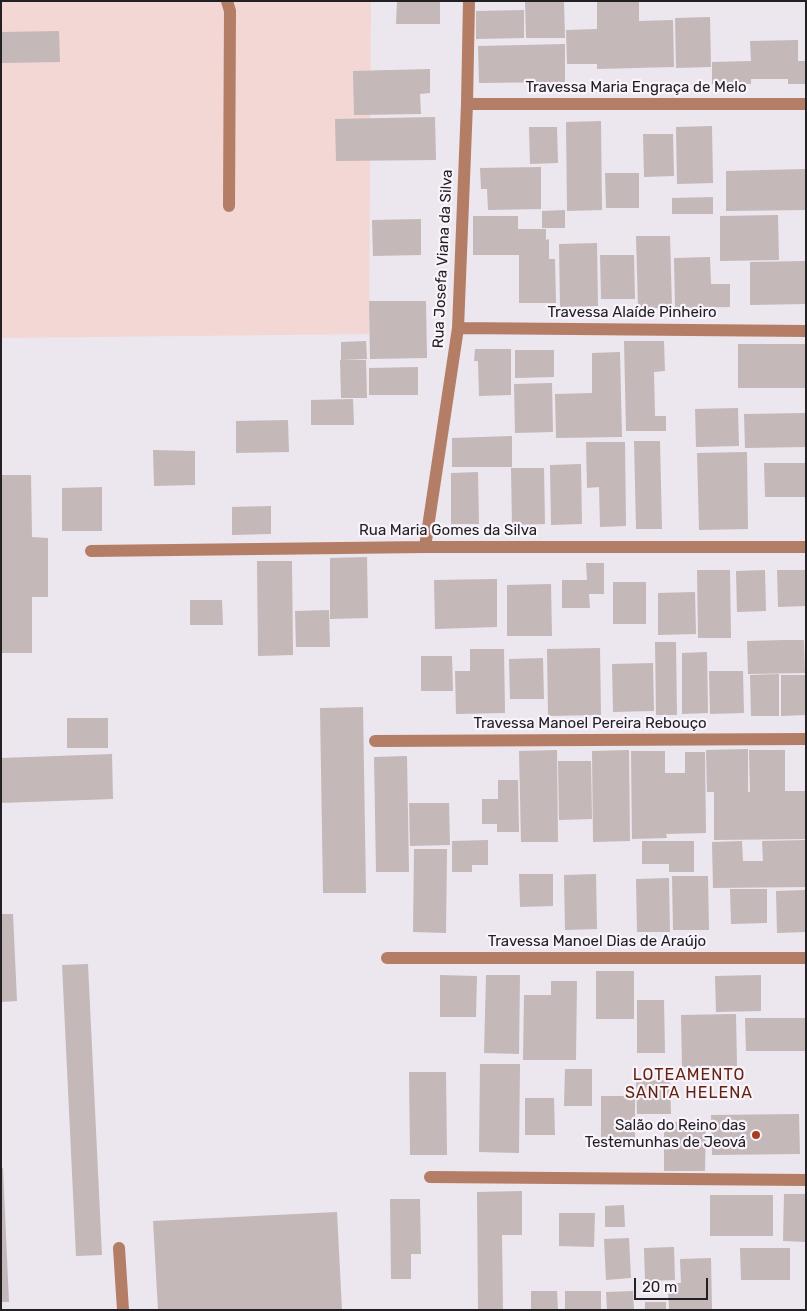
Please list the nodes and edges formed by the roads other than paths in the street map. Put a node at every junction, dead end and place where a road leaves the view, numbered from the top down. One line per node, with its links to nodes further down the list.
1 (227, 1): 5 (street)
2 (469, 1): 3 (street, Rua Josefa Viana da Silva)
3 (467, 104): 4 (street, Travessa Maria Engraça de Melo); 6 (street, Rua Josefa Viana da Silva)
4 (806, 104)
5 (229, 206)
6 (458, 328): 7 (street, Travessa Alaíde Pinheiro); 8 (street, Rua Josefa Viana da Silva)
7 (806, 330)
8 (425, 547): 9 (street, Rua Maria Gomes da Silva); 10 (street, Rua Maria Gomes da Silva)
9 (806, 547)
10 (91, 551)
11 (806, 739): 12 (street, Travessa Manoel Pereira Rebouço)
12 (375, 741)
13 (387, 958): 14 (street, Travessa Manoel Dias de Araújo)
14 (806, 958)
15 (430, 1177): 16 (street)
16 (806, 1180)
17 (119, 1248): 18 (street)
18 (123, 1310)

